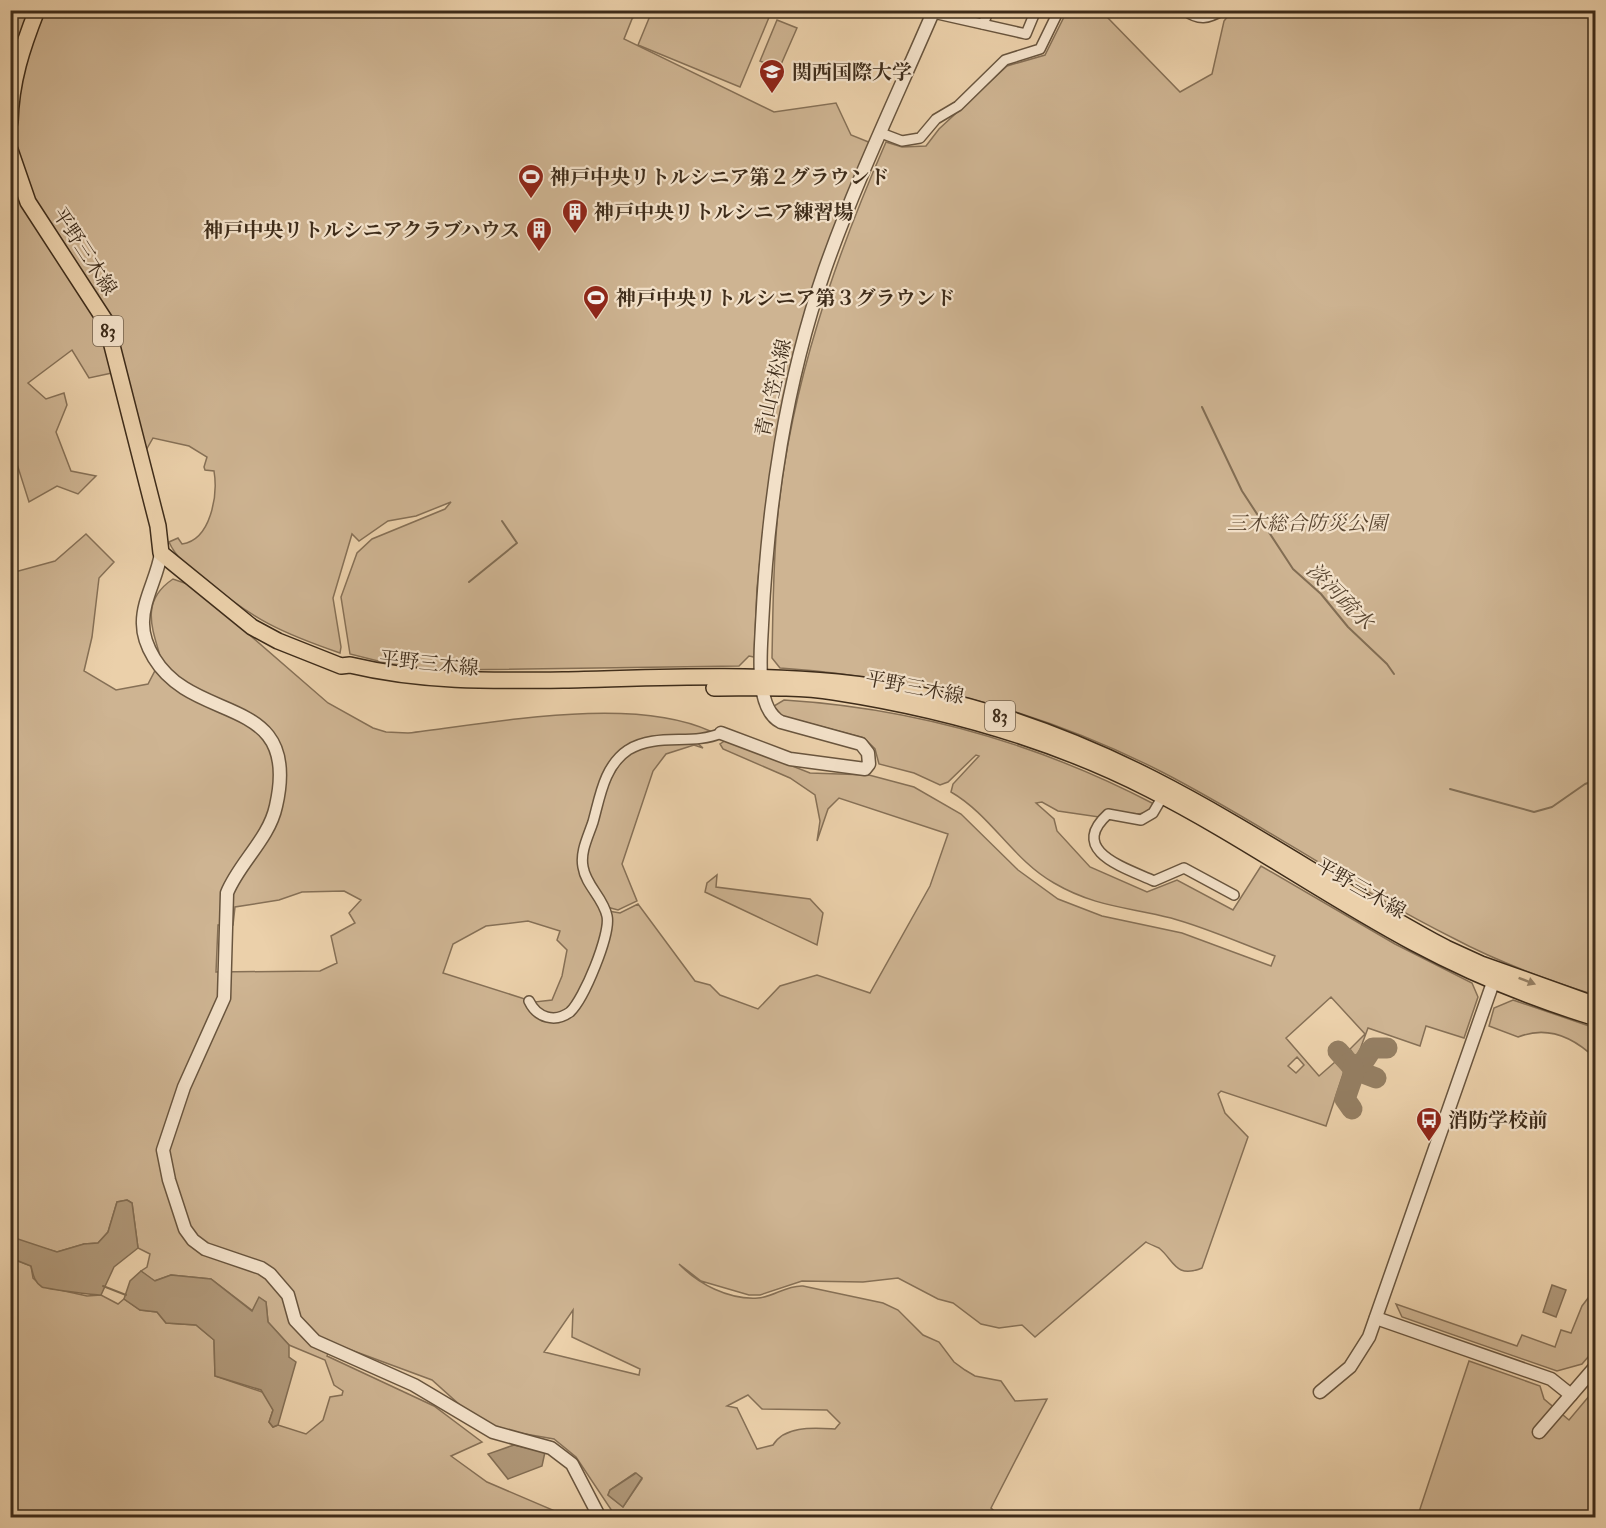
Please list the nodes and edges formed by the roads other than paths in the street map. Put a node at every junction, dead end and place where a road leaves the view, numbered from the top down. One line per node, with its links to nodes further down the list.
1 (37, 10): 9 (main road)
2 (989, 10): 8 (street)
3 (1036, 10): 8 (street)
4 (1059, 10): 10 (street)
5 (1184, 10): 6 (street)
6 (1223, 10)
7 (933, 12): 8 (street); 10 (street, 青山笠松線)
8 (983, 24)
9 (10, 122)
10 (881, 133): 13 (street, 青山笠松線)
11 (10, 150): 12 (main road, 平野三木線 / 83)
12 (161, 554): 13 (main road, 平野三木線 / 83); 26 (street)
13 (762, 682): 14 (street, 青山笠松線); 15 (main road, 平野三木線 / 83); 17 (main road, 平野三木線 / 83)
14 (721, 733): 18 (street)
15 (1163, 796): 16 (street); 17 (main road, 平野三木線 / 83)
16 (1234, 895)
17 (1496, 976): 19 (main road, 平野三木線 / 83, one-way to 19); 20 (main road, 平野三木線 / 83); 21 (street)
18 (530, 1001)
19 (1596, 1005)
20 (1596, 1018)
21 (1376, 1318): 23 (street); 24 (street)
22 (1596, 1366): 24 (street)
23 (1320, 1392)
24 (1570, 1395): 25 (street)
25 (1539, 1432)
26 (600, 1518)

